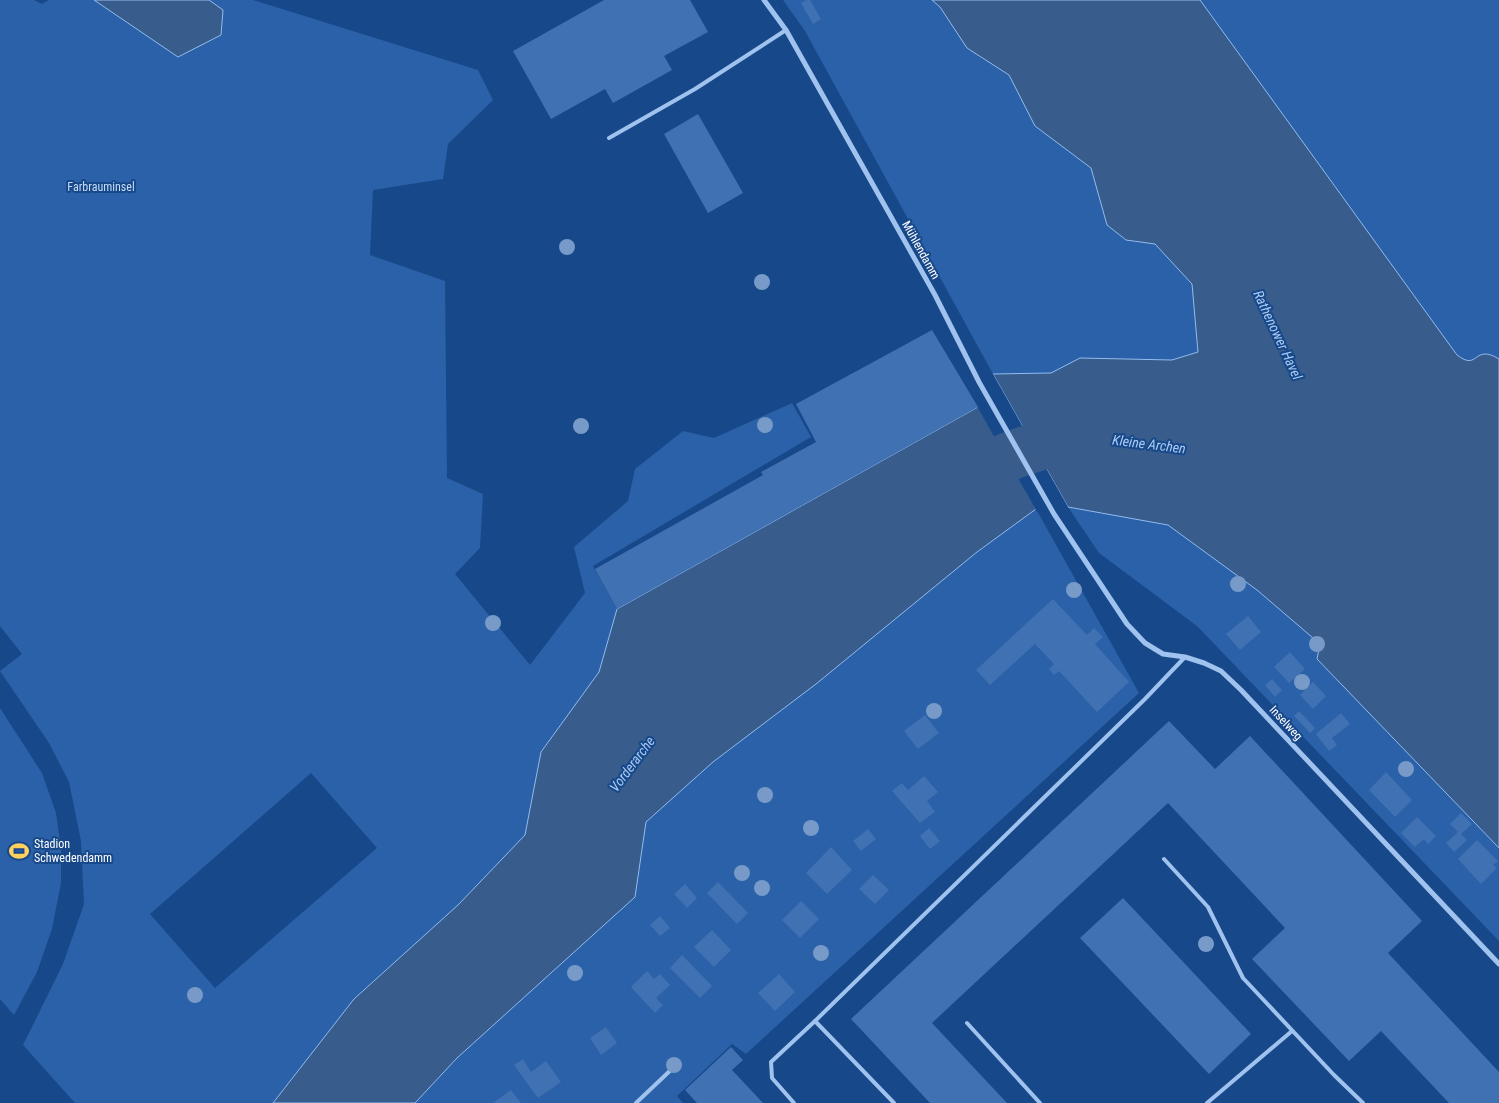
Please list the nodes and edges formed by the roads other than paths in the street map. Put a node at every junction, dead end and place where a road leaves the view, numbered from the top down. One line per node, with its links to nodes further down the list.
1 (764, 0): 2 (street, Mühlendamm)
2 (786, 30): 3 (lane); 4 (street, Mühlendamm)
3 (609, 138)
4 (1054, 514): 5 (street, Inselweg)
5 (1185, 657): 7 (street, Inselweg); 8 (lane)
6 (1164, 858): 10 (lane)
7 (1499, 964)
8 (815, 1021): 13 (lane); 14 (lane)
9 (967, 1023): 15 (lane)
10 (1292, 1031): 16 (lane); 17 (lane)
11 (674, 1067): 12 (lane)
12 (636, 1103)
13 (794, 1103)
14 (894, 1103)
15 (1040, 1103)
16 (1207, 1103)
17 (1364, 1103)

